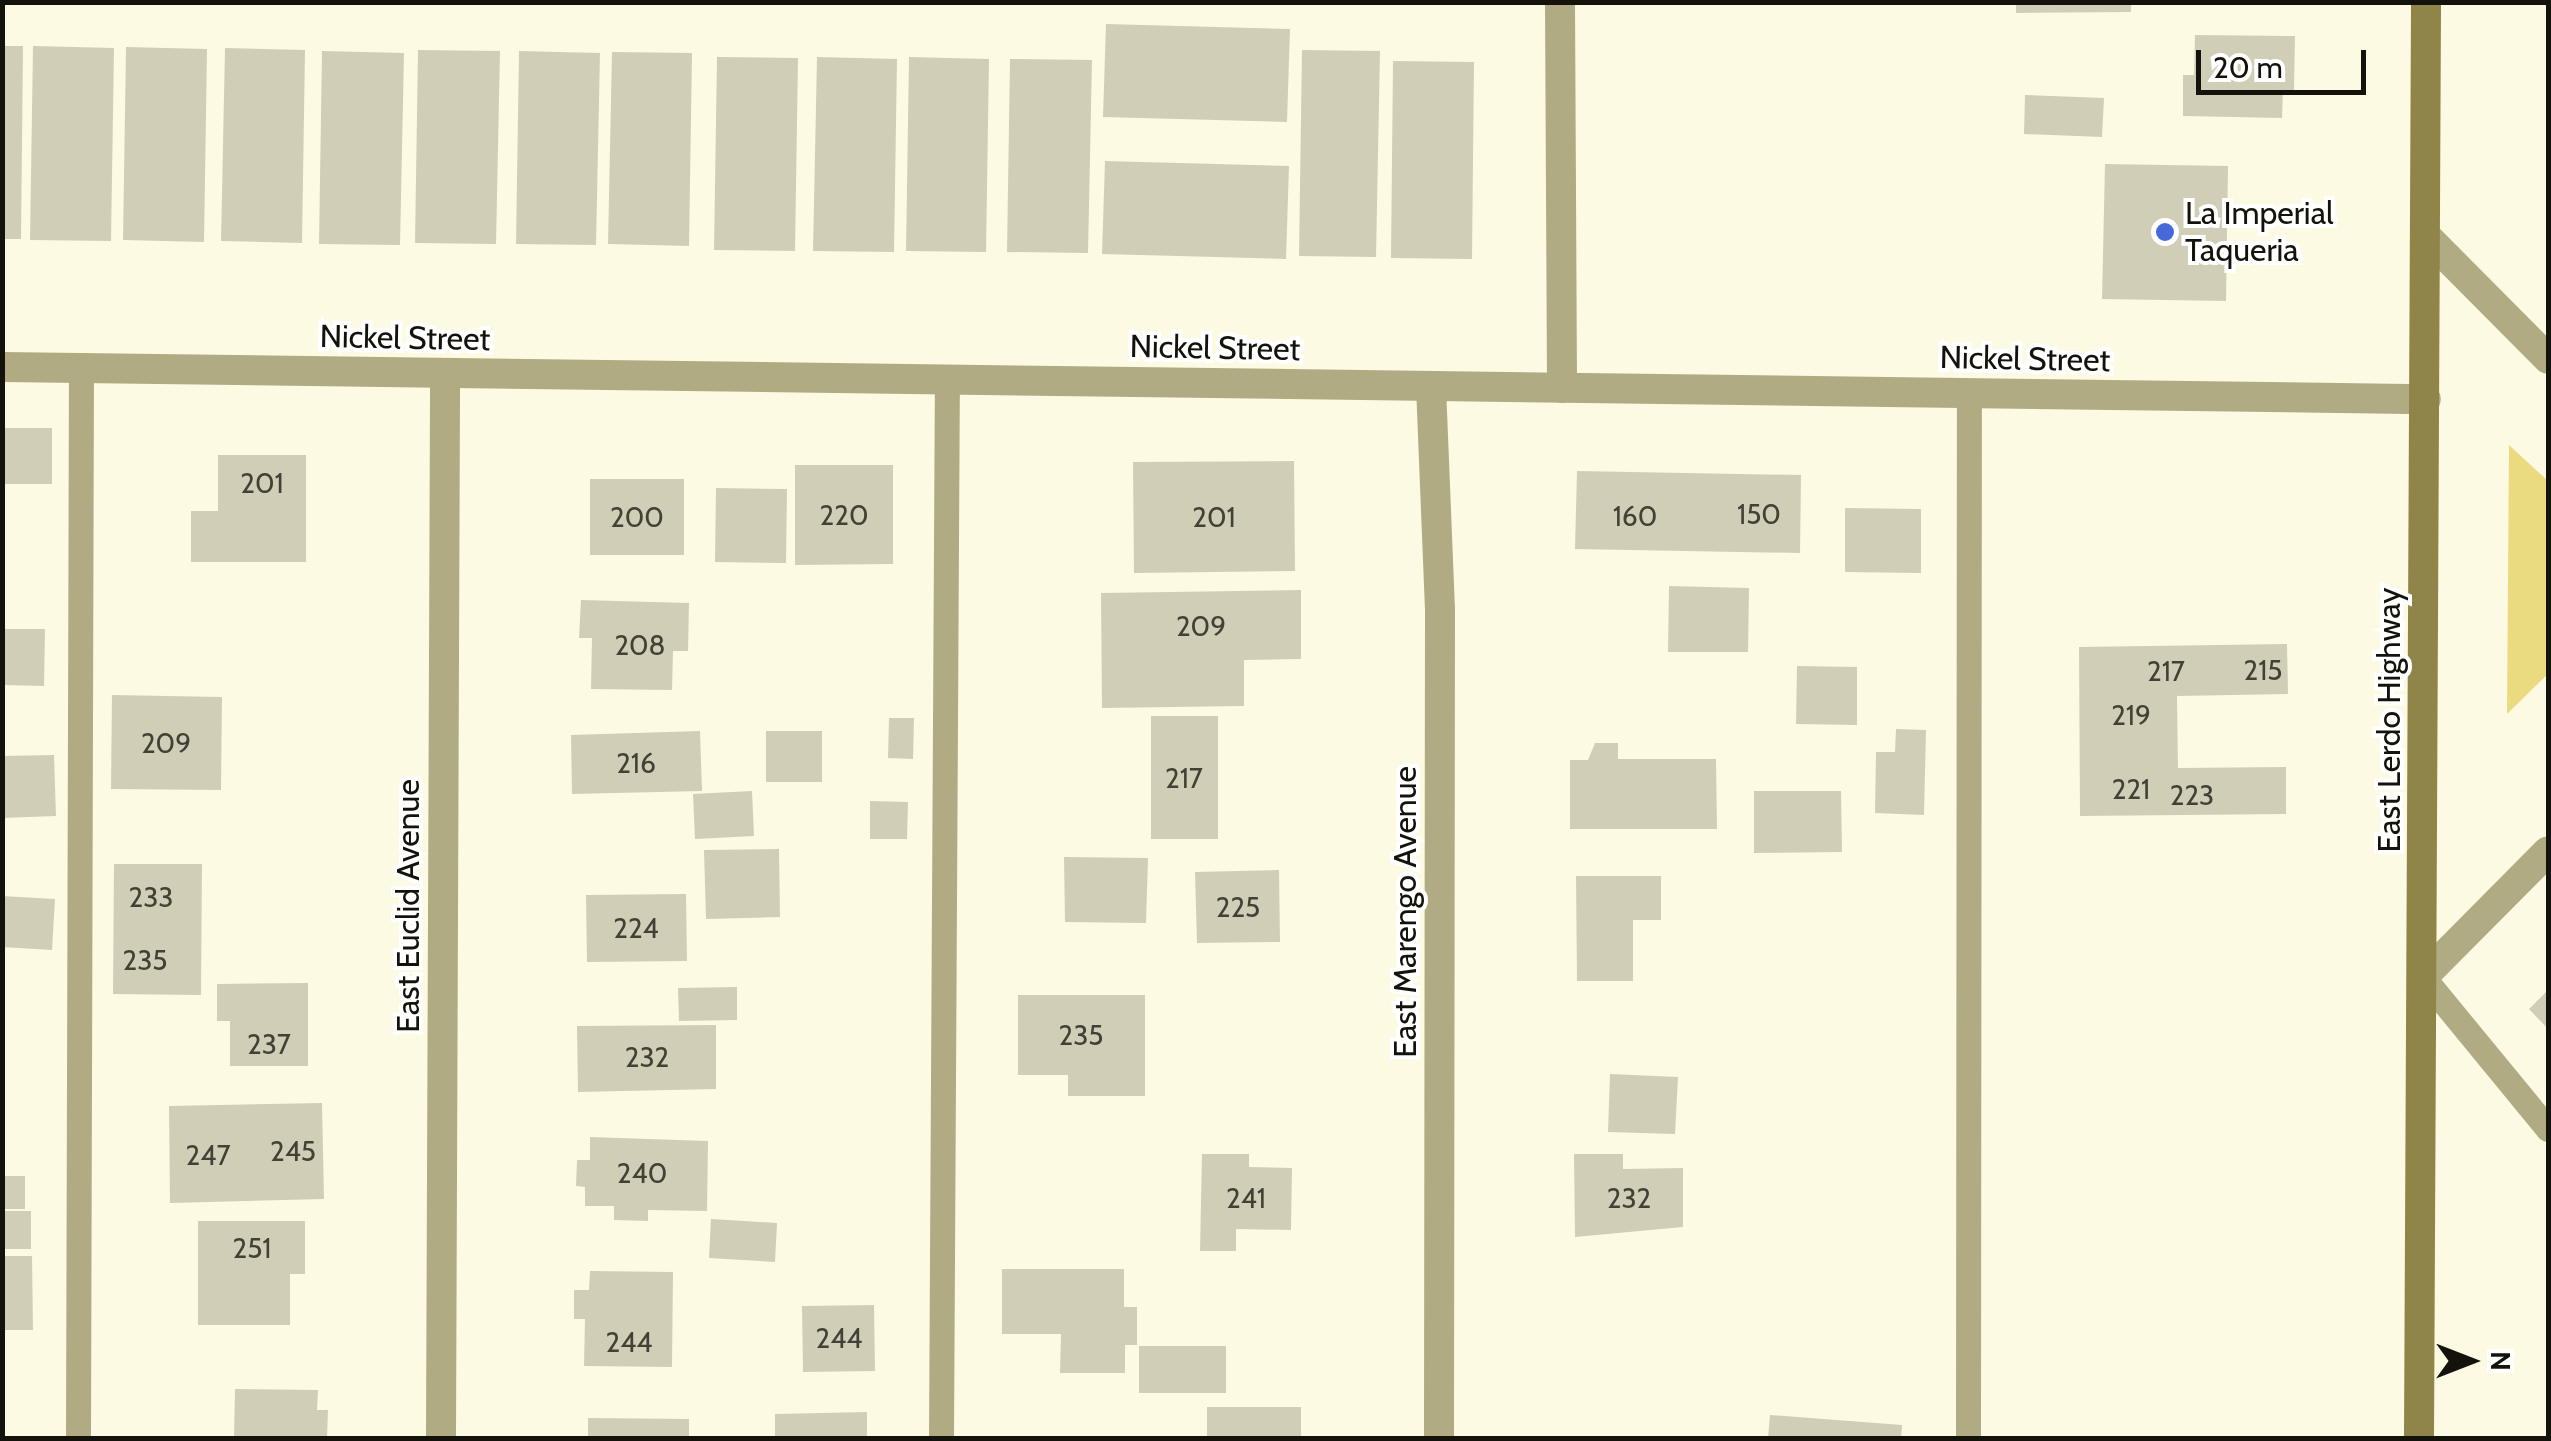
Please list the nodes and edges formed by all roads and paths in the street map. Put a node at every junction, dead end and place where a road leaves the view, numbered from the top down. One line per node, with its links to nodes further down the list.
1 (1560, 2): 10 (street)
2 (2426, 2): 3 (main road, East Lerdo Highway)
3 (2426, 236): 4 (street); 12 (main road, East Lerdo Highway)
4 (2547, 354)
5 (2, 368): 6 (street, Nickel Street)
6 (81, 368): 7 (street, Nickel Street); 16 (lane)
7 (445, 373): 8 (street, Nickel Street); 17 (street, East Euclid Avenue)
8 (946, 380): 9 (street, Nickel Street); 18 (lane)
9 (1432, 386): 10 (street, Nickel Street); 19 (street, East Marengo Avenue)
10 (1562, 388): 11 (street, Nickel Street)
11 (1968, 393): 12 (street, Nickel Street); 20 (lane)
12 (2426, 399): 14 (main road, East Lerdo Highway)
13 (2548, 852): 14 (street)
14 (2423, 977): 15 (lane); 21 (main road, East Lerdo Highway)
15 (2548, 1129)
16 (78, 1438)
17 (440, 1438)
18 (941, 1438)
19 (1439, 1438)
20 (1968, 1438)
21 (2420, 1438)

